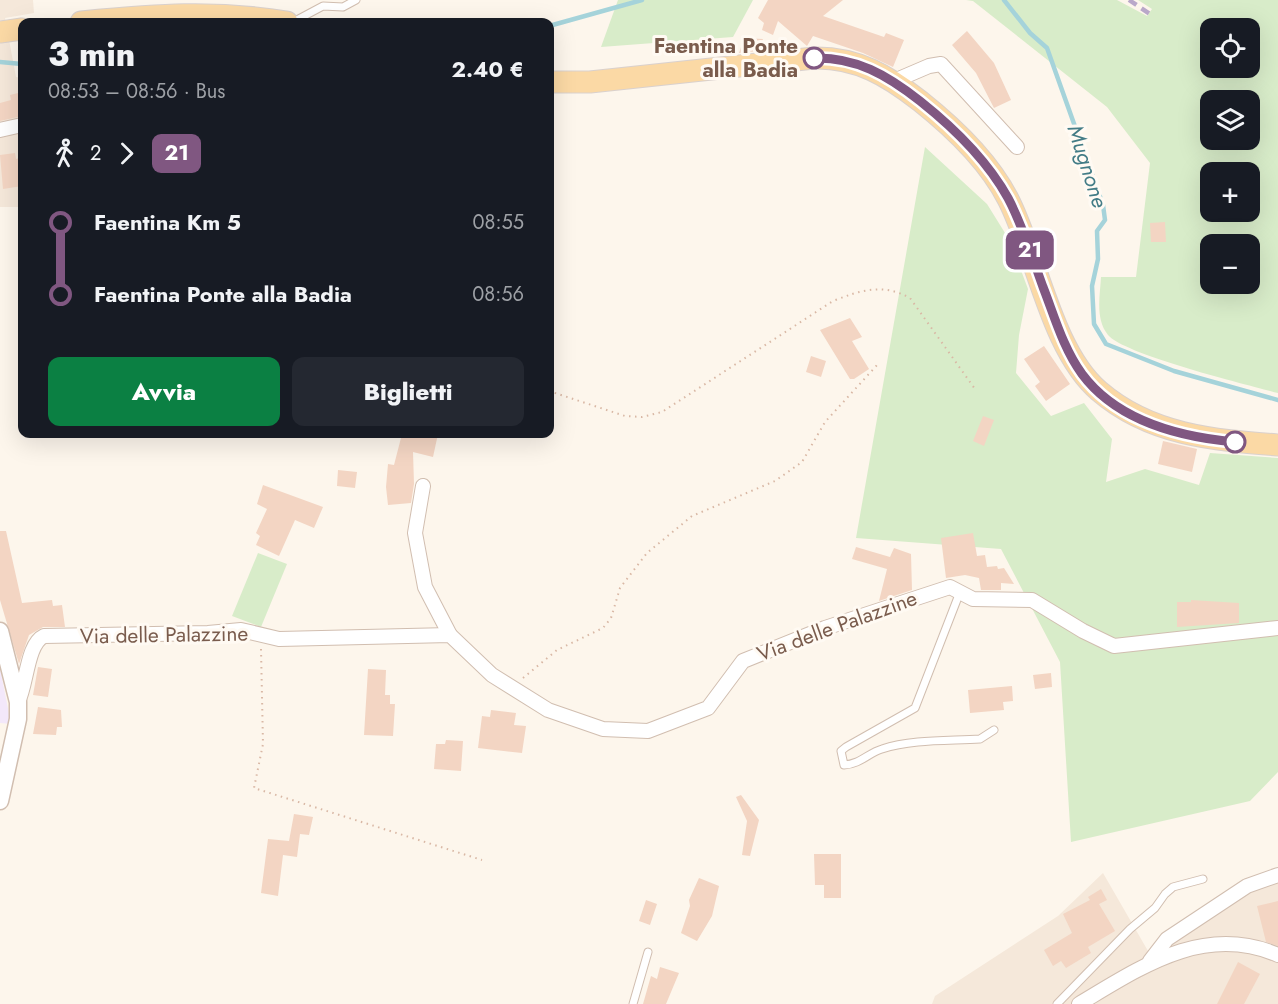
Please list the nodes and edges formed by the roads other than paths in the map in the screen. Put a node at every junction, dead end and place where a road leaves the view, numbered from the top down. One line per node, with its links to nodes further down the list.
1 (356, 0): 4 (lane)
2 (134, 18): 3 (main road)
3 (249, 18)
4 (300, 18)
5 (18, 30): 6 (main road)
6 (0, 32)
7 (894, 81): 8 (main road); 11 (street); 12 (main road)
8 (554, 83)
9 (18, 126): 10 (street)
10 (0, 130)
11 (1017, 147)
12 (1278, 445)
13 (423, 486): 17 (street)
14 (960, 592): 15 (street, Via delle Palazzine); 17 (street, Via delle Palazzine); 19 (lane)
15 (1278, 628)
16 (0, 631): 18 (street)
17 (450, 635): 18 (street, Via delle Palazzine)
18 (18, 702): 20 (street)
19 (994, 730)
20 (0, 801)
21 (1278, 875): 25 (street)
22 (1203, 879): 27 (lane)
23 (648, 952): 26 (lane)
24 (1278, 955): 25 (street)
25 (1150, 962): 28 (street)
26 (633, 1004)
27 (1057, 1004)
28 (1079, 1004)

